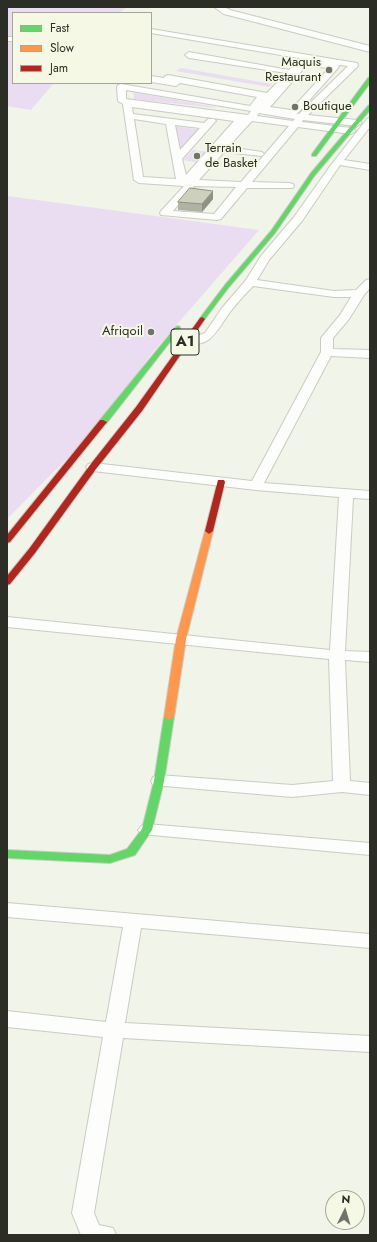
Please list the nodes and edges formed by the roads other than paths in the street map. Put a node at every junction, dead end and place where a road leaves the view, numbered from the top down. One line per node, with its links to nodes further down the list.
1 (218, 7): 4 (street)
2 (152, 31): 24 (street)
3 (160, 37): 7 (street)
4 (370, 48)
5 (189, 55): 7 (street)
6 (301, 62): 20 (street)
7 (285, 71): 17 (street)
8 (168, 78): 17 (street)
9 (152, 79): 13 (street)
10 (370, 79): 27 (main road)
11 (121, 85): 16 (street); 18 (street); 20 (street)
12 (292, 86): 14 (street); 14 (street); 14 (street)
13 (196, 87): 16 (street); 17 (street)
14 (315, 89)
15 (131, 90): 15 (street)
16 (183, 96): 17 (street)
17 (262, 97)
18 (122, 101): 23 (street); 40 (street)
19 (370, 107): 29 (main road, A1)
20 (257, 110): 23 (street); 24 (street)
21 (215, 116): 22 (street); 28 (street); 32 (street)
22 (132, 117): 26 (street); 28 (street); 40 (street)
23 (250, 117): 24 (street); 40 (street)
24 (299, 120): 27 (street); 38 (street)
25 (370, 121): 36 (street)
26 (170, 125): 28 (street); 34 (street)
27 (335, 125): 29 (street); 35 (main road)
28 (205, 127): 30 (street)
29 (354, 127): 46 (main road, A1)
30 (186, 148): 32 (street); 34 (street)
31 (229, 148): 33 (street); 33 (street); 38 (street)
32 (212, 152): 40 (street)
33 (260, 152): 38 (street)
34 (177, 159): 40 (street)
35 (309, 161)
36 (338, 162): 37 (street); 42 (street)
37 (370, 167)
38 (240, 182): 39 (street); 40 (street); 40 (street)
39 (292, 183): 41 (main road)
40 (188, 184): 40 (street)
41 (281, 196)
42 (250, 282): 44 (street); 46 (street)
43 (370, 282): 44 (street)
44 (359, 294): 47 (street)
45 (184, 320): 54 (main road, A1)
46 (186, 340): 49 (main road, A1)
47 (327, 352): 48 (street); 51 (street)
48 (370, 354)
49 (93, 468): 50 (street); 55 (main road, A1)
50 (221, 482): 51 (street); 57 (main road)
51 (256, 486): 52 (street)
52 (346, 493): 53 (street); 58 (street)
53 (370, 495)
54 (7, 540)
55 (7, 582)
56 (7, 622): 57 (street)
57 (182, 640): 58 (street); 60 (main road)
58 (337, 655): 59 (street); 61 (street)
59 (370, 657)
60 (159, 781): 61 (street); 63 (main road)
61 (342, 786): 62 (street)
62 (370, 789)
63 (146, 830): 64 (street); 65 (main road)
64 (370, 848)
65 (7, 854)
66 (7, 910): 67 (street)
67 (134, 920): 68 (street); 70 (street)
68 (370, 941)
69 (7, 1019): 70 (street)
70 (114, 1030): 71 (street); 72 (street)
71 (370, 1044)
72 (106, 1235)

